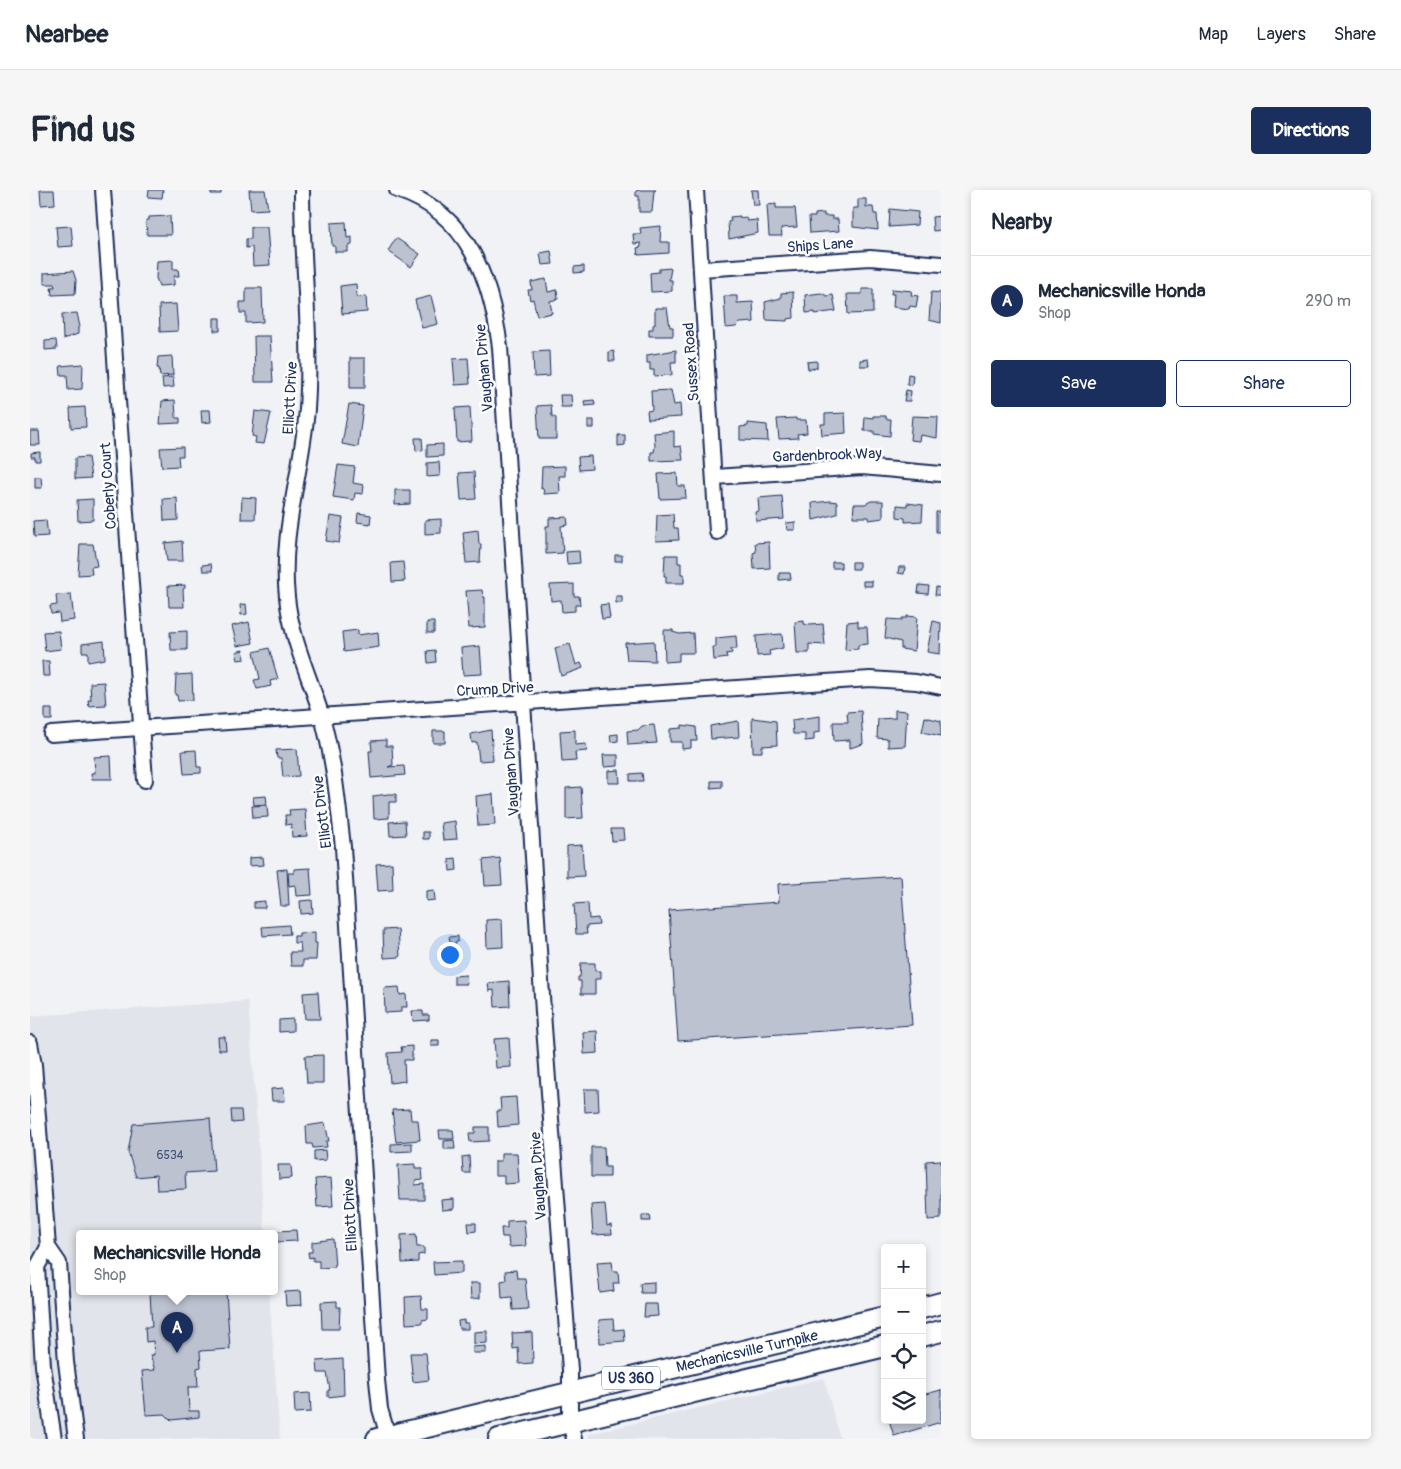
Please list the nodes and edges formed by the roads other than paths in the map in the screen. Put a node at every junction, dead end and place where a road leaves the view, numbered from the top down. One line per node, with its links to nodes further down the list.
1 (103, 190): 13 (street, Coberly Court)
2 (302, 190): 12 (street, Elliott Drive)
3 (397, 190): 11 (street, Vaughan Drive)
4 (696, 190): 6 (street, Sussex Road)
5 (941, 264): 6 (street, Ships Lane)
6 (701, 270): 8 (street, Sussex Road)
7 (941, 474): 8 (street, Gardenbrook Way)
8 (714, 476): 9 (street, Sussex Road)
9 (717, 532)
10 (941, 687): 11 (street, Crump Drive)
11 (523, 704): 12 (street, Crump Drive); 24 (street, Vaughan Drive)
12 (321, 716): 13 (street, Crump Drive); 26 (street, Elliott Drive)
13 (142, 728): 14 (street, Crump Drive); 15 (street, Coberly Court)
14 (51, 734)
15 (145, 780)
16 (30, 1043): 17 (street)
17 (48, 1247): 27 (street); 28 (street)
18 (941, 1303): 19 (highway)
19 (926, 1307)
20 (881, 1318): 24 (highway, Mechanicsville Turnpike / US 360)
21 (941, 1331): 22 (highway)
22 (926, 1335)
23 (881, 1347): 25 (highway, Mechanicsville Turnpike / US 360)
24 (570, 1393): 25 (street, Vaughan Drive); 26 (highway, Mechanicsville Turnpike / US 360)
25 (572, 1431): 29 (highway, Mechanicsville Turnpike / US 360)
26 (382, 1438)
27 (54, 1439)
28 (76, 1439)
29 (499, 1439)

